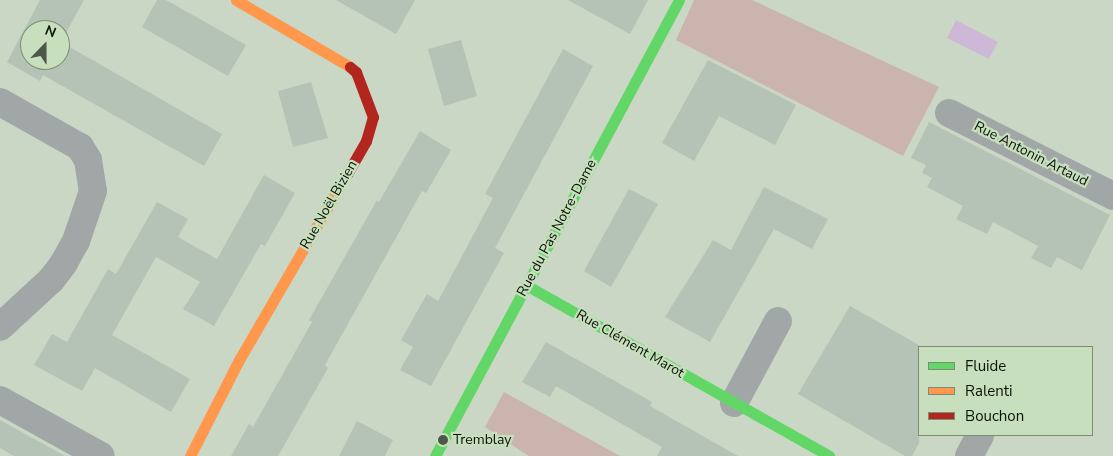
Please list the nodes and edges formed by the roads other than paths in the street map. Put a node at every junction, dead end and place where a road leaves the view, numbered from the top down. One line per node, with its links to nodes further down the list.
1 (236, 0): 13 (street, Rue Noël Bizien)
2 (679, 0): 6 (street, Rue du Pas Notre-Dame)
3 (0, 102): 8 (street)
4 (949, 113): 5 (street, Rue Antonin Artaud)
5 (1113, 196)
6 (526, 284): 10 (street, Rue Clément Marot); 14 (street, Rue du Pas Notre-Dame)
7 (778, 321): 10 (street)
8 (0, 327)
9 (0, 400): 12 (street)
10 (734, 402): 15 (street, Rue Clément Marot)
11 (979, 436): 16 (street)
12 (101, 456)
13 (190, 456)
14 (435, 456)
15 (829, 456)
16 (969, 456)

